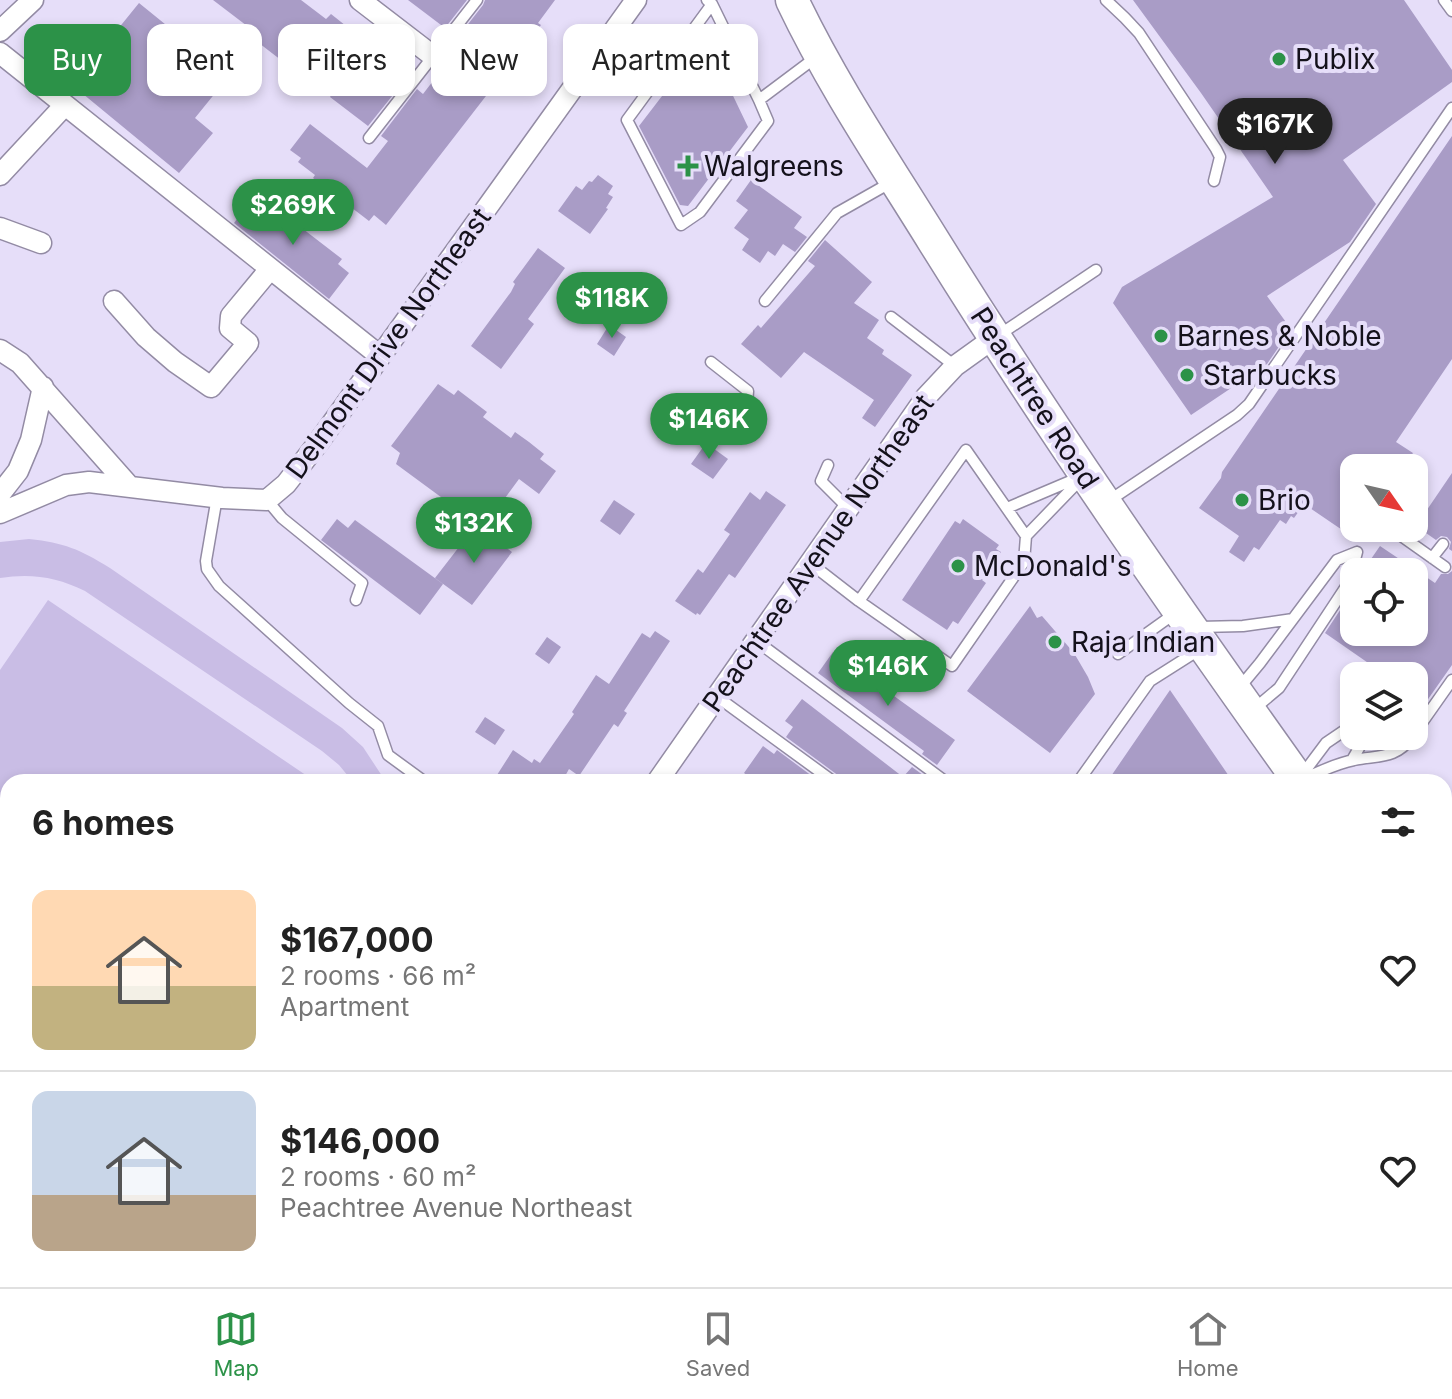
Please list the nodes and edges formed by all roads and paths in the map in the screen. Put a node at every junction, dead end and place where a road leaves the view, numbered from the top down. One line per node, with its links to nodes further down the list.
1 (33, 0): 11 (street)
2 (360, 0): 13 (street)
3 (477, 0): 10 (lane)
4 (636, 0): 32 (street, Delmont Drive Northeast)
5 (792, 0): 14 (highway, Peachtree Road)
6 (1106, 0): 22 (lane)
7 (1444, 0): 9 (lane)
8 (709, 2): 16 (lane); 16 (lane)
9 (1452, 11)
10 (458, 24)
11 (0, 31)
12 (0, 53): 17 (street)
13 (431, 54)
14 (820, 55): 16 (lane); 21 (highway, Peachtree Road)
15 (431, 59): 19 (lane)
16 (759, 100)
17 (65, 105): 20 (street); 25 (street)
18 (1452, 108): 43 (lane)
19 (369, 138)
20 (0, 175)
21 (896, 181): 28 (lane); 30 (highway, Peachtree Road)
22 (1214, 181)
23 (0, 228): 24 (street)
24 (41, 243)
25 (270, 269): 27 (street); 32 (street)
26 (1096, 270): 30 (lane)
27 (114, 301)
28 (765, 301)
29 (891, 317): 34 (lane)
30 (994, 338): 34 (street, Peachtree Avenue Northeast); 38 (highway, Peachtree Road)
31 (0, 350): 35 (street)
32 (380, 356): 42 (street, Delmont Drive Northeast)
33 (711, 362): 36 (lane)
34 (955, 366): 44 (street, Peachtree Avenue Northeast)
35 (43, 387): 39 (street); 40 (street)
36 (747, 404)
37 (828, 465): 44 (lane)
38 (1085, 475): 43 (highway, Peachtree Road); 45 (lane); 47 (lane)
39 (129, 486): 41 (street, Delmont Drive Northeast); 46 (street, Delmont Drive Northeast)
40 (0, 494)
41 (217, 497): 42 (street, Delmont Drive Northeast); 67 (lane)
42 (267, 500): 53 (lane)
43 (1105, 503): 56 (highway, Peachtree Road)
44 (848, 508): 51 (street, Peachtree Avenue Northeast)
45 (1007, 508): 47 (lane); 54 (lane)
46 (0, 513)
47 (1026, 536): 54 (lane)
48 (1410, 542): 50 (lane)
49 (1443, 544): 50 (lane)
50 (1432, 558): 52 (lane)
51 (810, 563): 54 (lane); 57 (street, Peachtree Avenue Northeast)
52 (1445, 567)
53 (356, 600)
54 (859, 601)
55 (1293, 619): 56 (lane); 61 (lane); 61 (lane)
56 (1191, 628): 58 (lane); 61 (highway, Peachtree Road); 71 (lane)
57 (755, 640): 60 (street, Peachtree Avenue Northeast); 70 (lane)
58 (1118, 654)
59 (1452, 680): 62 (lane)
60 (716, 696): 68 (street, Peachtree Avenue Northeast); 69 (lane)
61 (1243, 702): 72 (highway, Peachtree Road)
62 (1428, 714)
63 (1340, 734): 73 (lane)
64 (1358, 750): 66 (lane)
65 (1399, 750): 66 (lane)
66 (1352, 760): 74 (lane)
67 (414, 774)
68 (662, 774)
69 (823, 774)
70 (935, 774)
71 (1084, 774)
72 (1294, 774)
73 (1304, 774)
74 (1317, 774)

